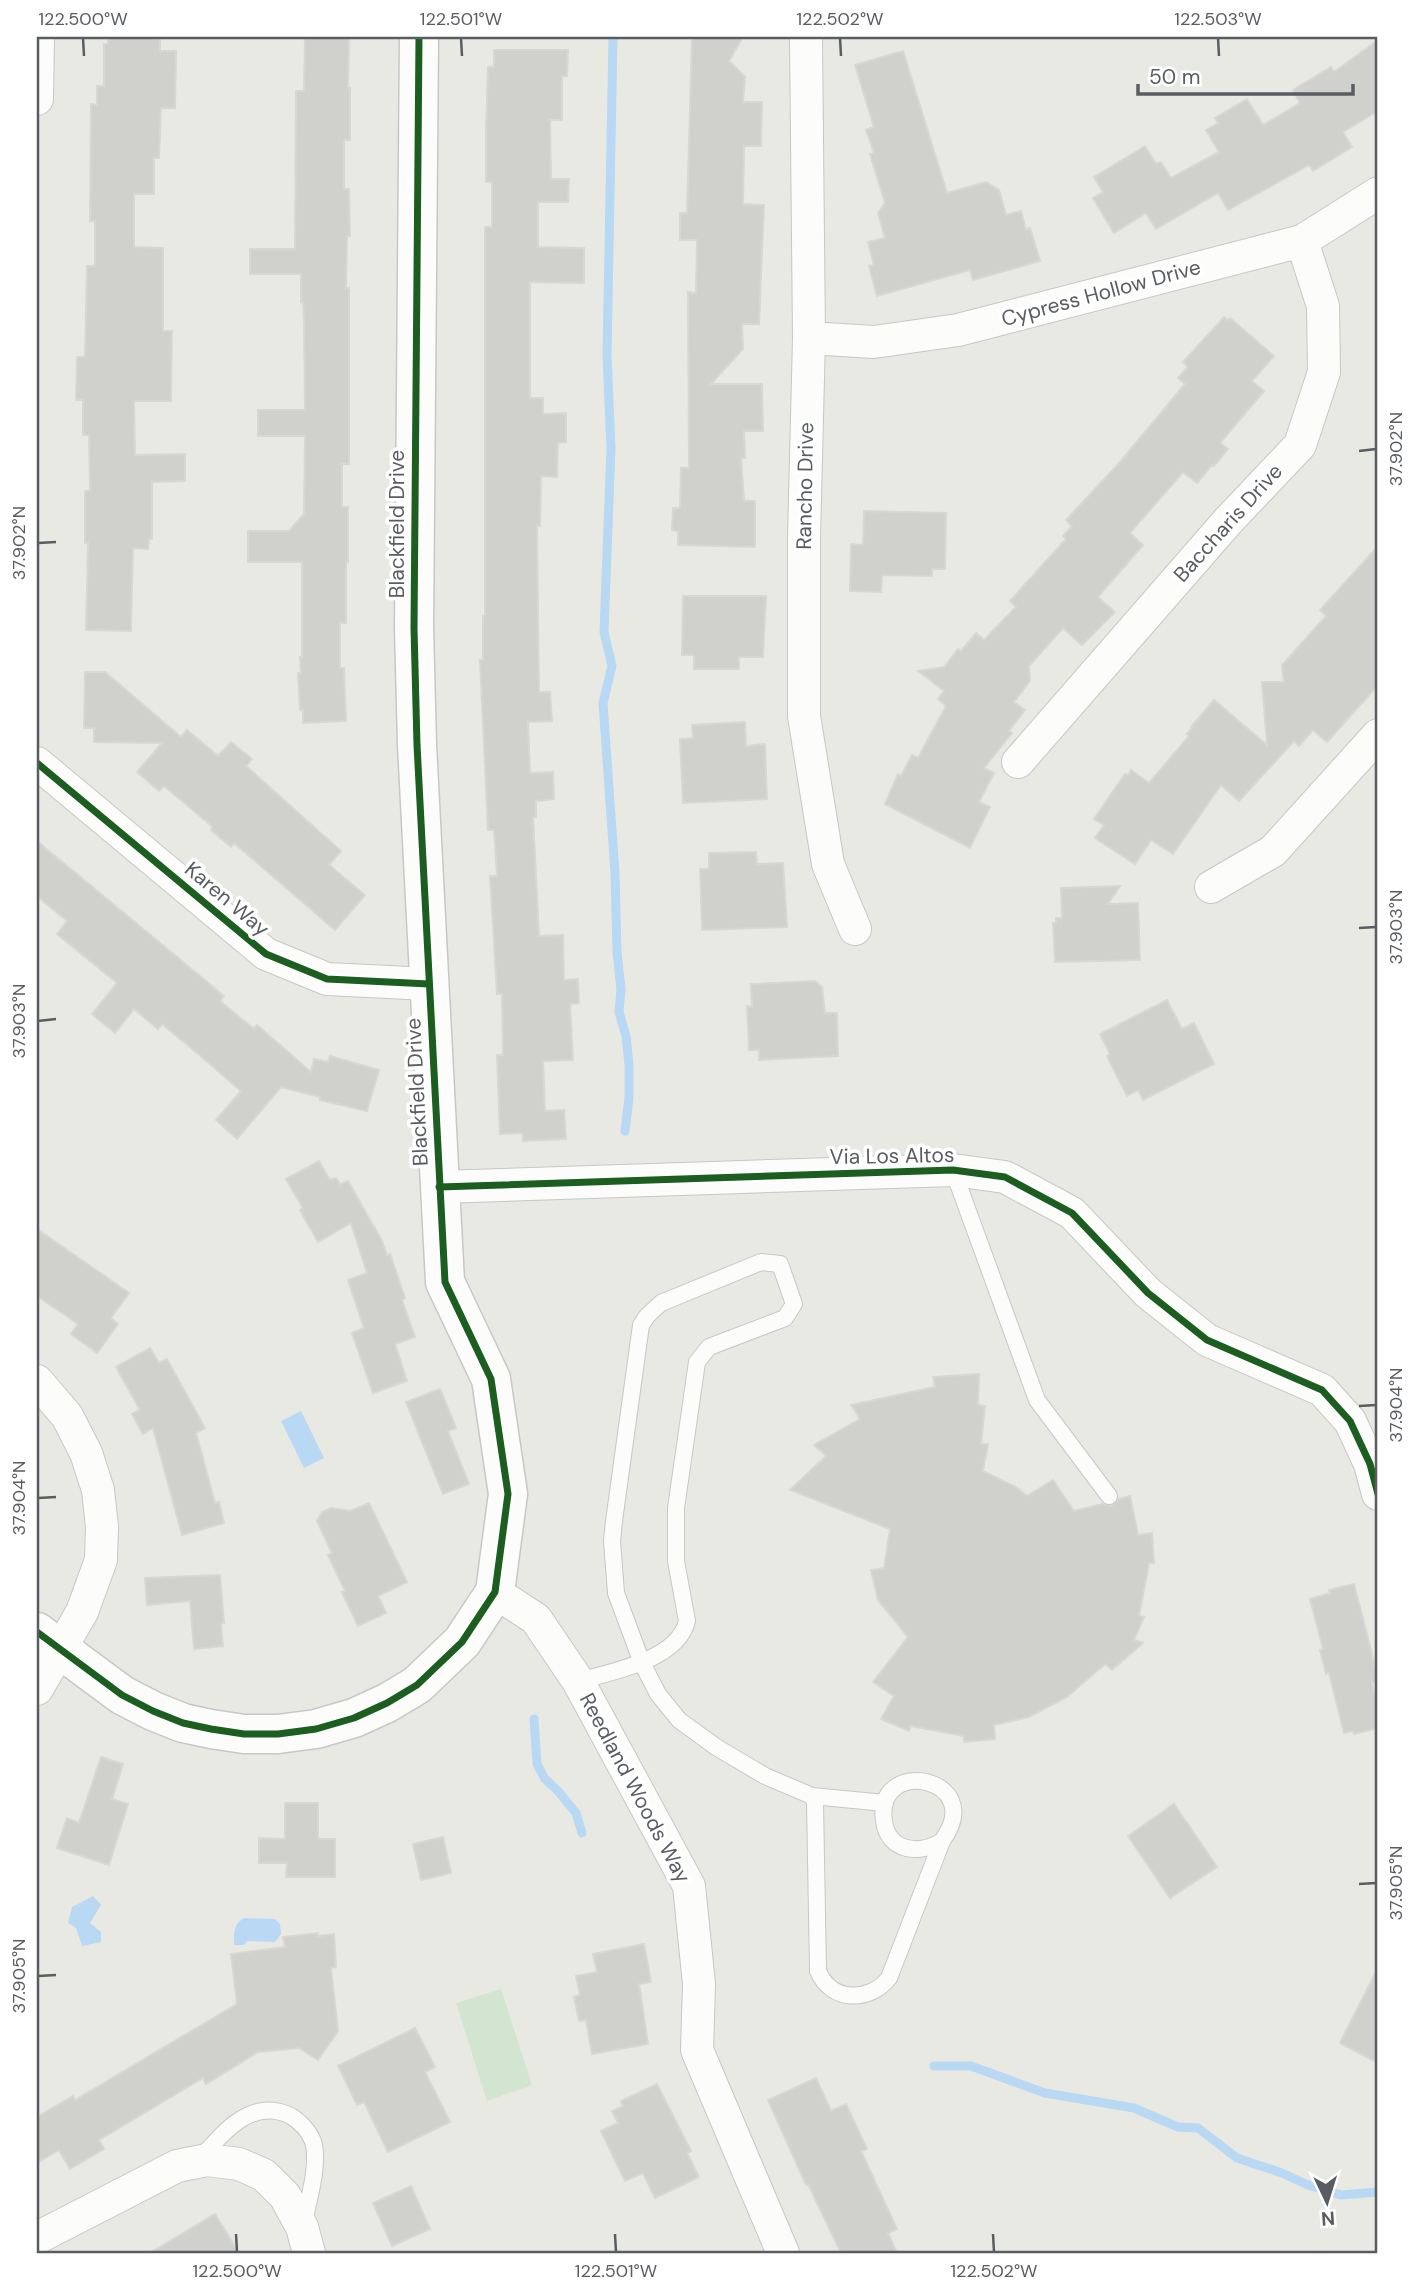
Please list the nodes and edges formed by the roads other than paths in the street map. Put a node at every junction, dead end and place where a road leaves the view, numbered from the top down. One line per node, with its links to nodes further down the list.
1 (38, 37): 4 (street)
2 (419, 37): 13 (street, Blackfield Drive)
3 (806, 37): 7 (street, Rancho Drive)
4 (37, 99)
5 (1378, 193): 6 (street, Cypress Hollow Drive)
6 (1302, 242): 7 (street, Cypress Hollow Drive); 9 (street, Baccharis Drive)
7 (809, 338): 12 (street, Rancho Drive)
8 (1378, 735): 11 (street)
9 (1018, 761)
10 (37, 764): 13 (street, Karen Way)
11 (1211, 887)
12 (855, 929)
13 (429, 984): 15 (street, Blackfield Drive)
14 (953, 1170): 15 (street, Via Los Altos); 17 (street, Via Los Altos); 18 (lane)
15 (439, 1187): 19 (street, Blackfield Drive)
16 (37, 1381): 20 (street)
17 (1378, 1494)
18 (1109, 1496)
19 (495, 1592): 20 (street, Blackfield Drive); 22 (street, Reedland Woods Way)
20 (48, 1641): 23 (street)
21 (642, 1663): 21 (lane); 22 (lane); 24 (lane)
22 (578, 1681): 30 (street, Reedland Woods Way)
23 (37, 1689)
24 (812, 1796): 25 (lane); 26 (lane)
25 (885, 1803): 26 (lane); 26 (lane)
26 (942, 1841)
27 (197, 2162): 28 (street); 29 (street); 29 (lane)
28 (37, 2238)
29 (306, 2240)
30 (783, 2253)

